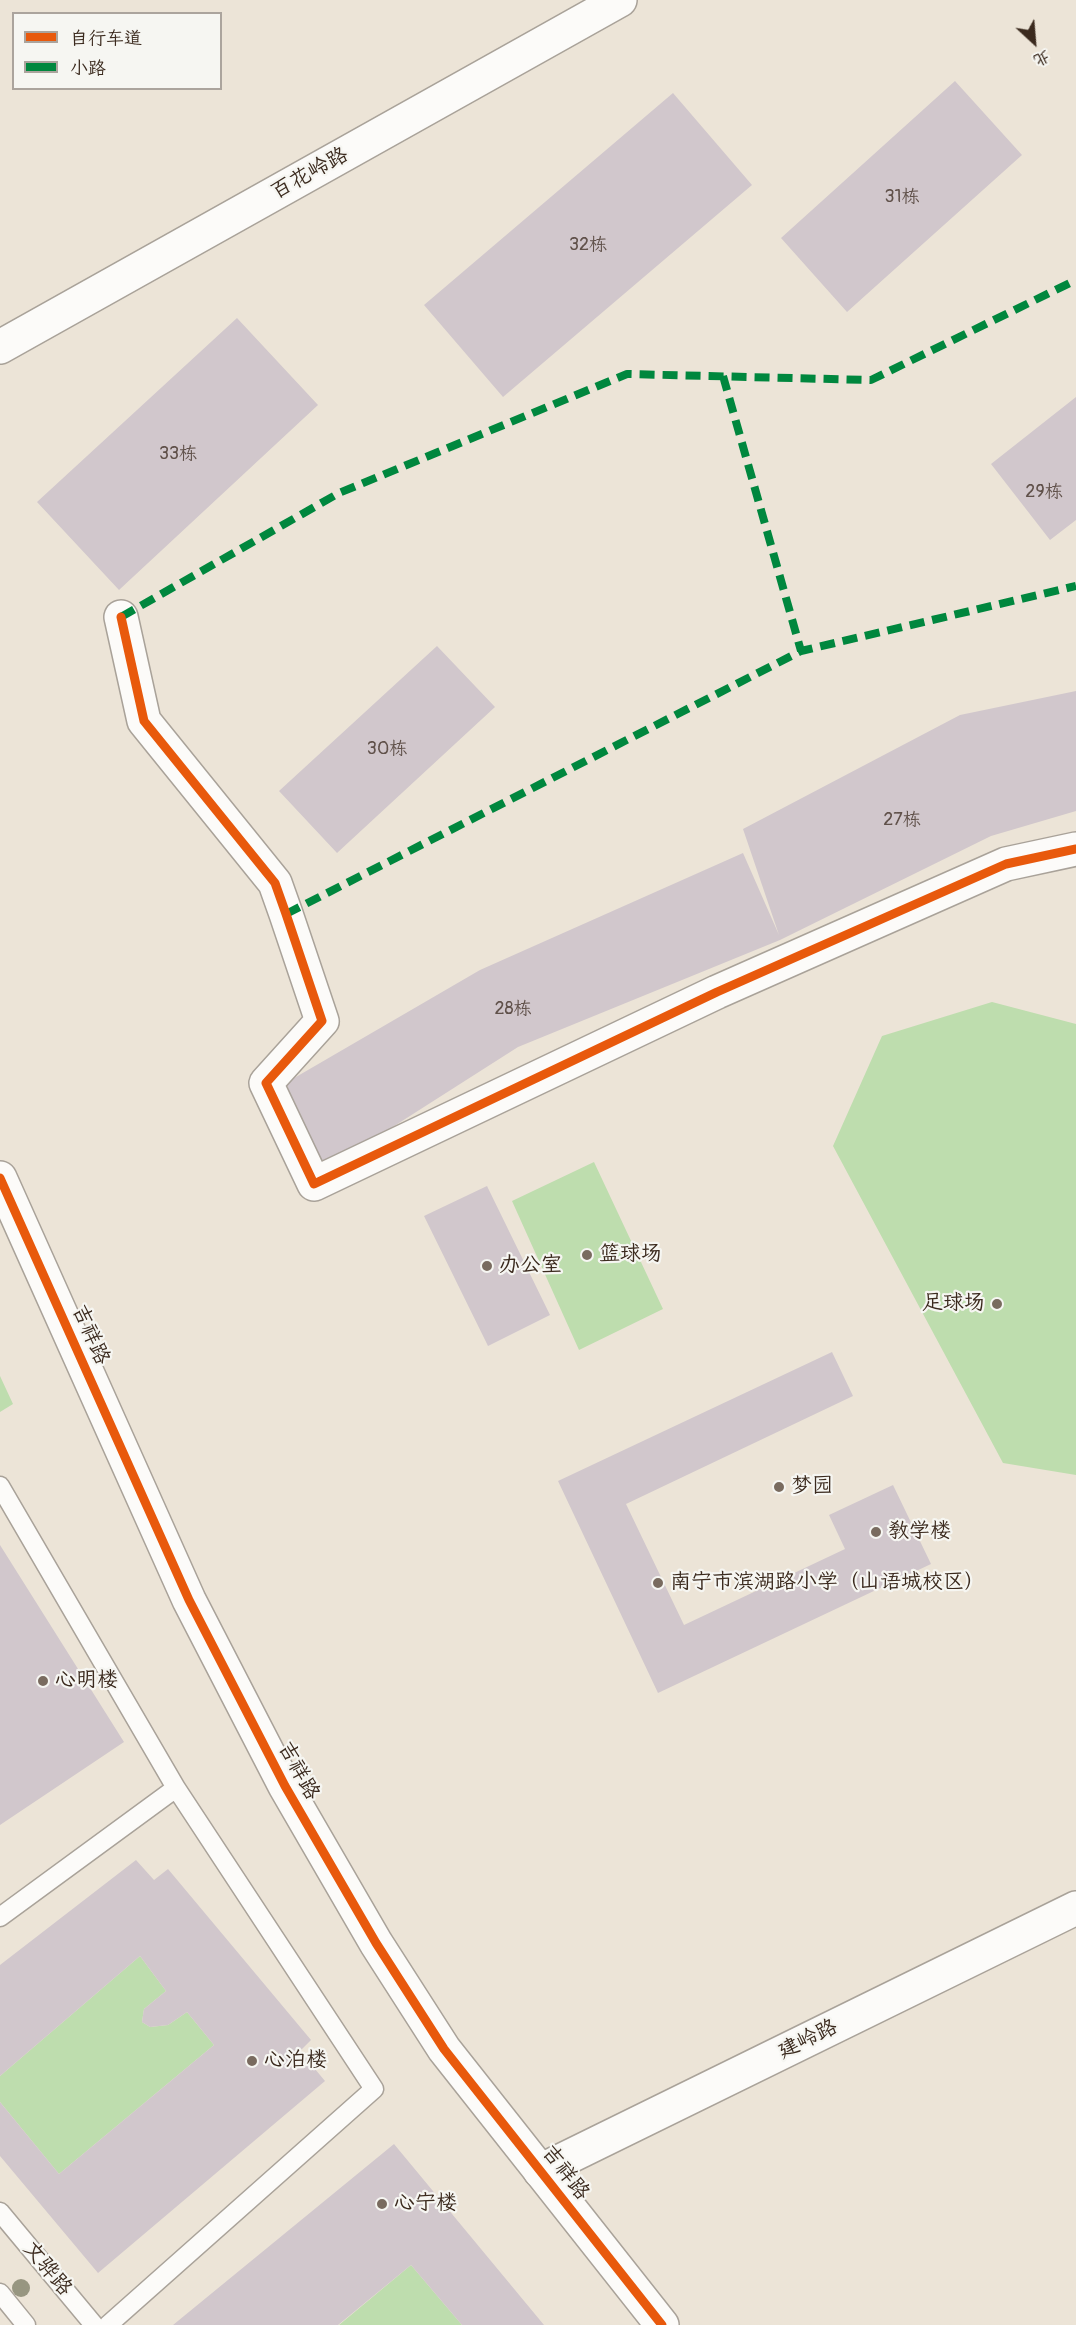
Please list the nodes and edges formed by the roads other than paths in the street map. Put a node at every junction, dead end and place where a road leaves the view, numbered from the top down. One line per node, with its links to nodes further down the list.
1 (620, 0): 2 (street, 百花岭路)
2 (0, 347)
3 (121, 617): 4 (street)
4 (1076, 849)
5 (0, 1178): 10 (street, 吉祥路)
6 (0, 1486): 7 (lane)
7 (176, 1788): 9 (lane); 15 (lane)
8 (1076, 1908): 10 (street, 建岭路)
9 (0, 1917)
10 (540, 2171): 16 (street, 吉祥路)
11 (0, 2212): 14 (lane, 文骅路)
12 (0, 2294): 13 (lane)
13 (26, 2325)
14 (94, 2325)
15 (108, 2325)
16 (662, 2325)

